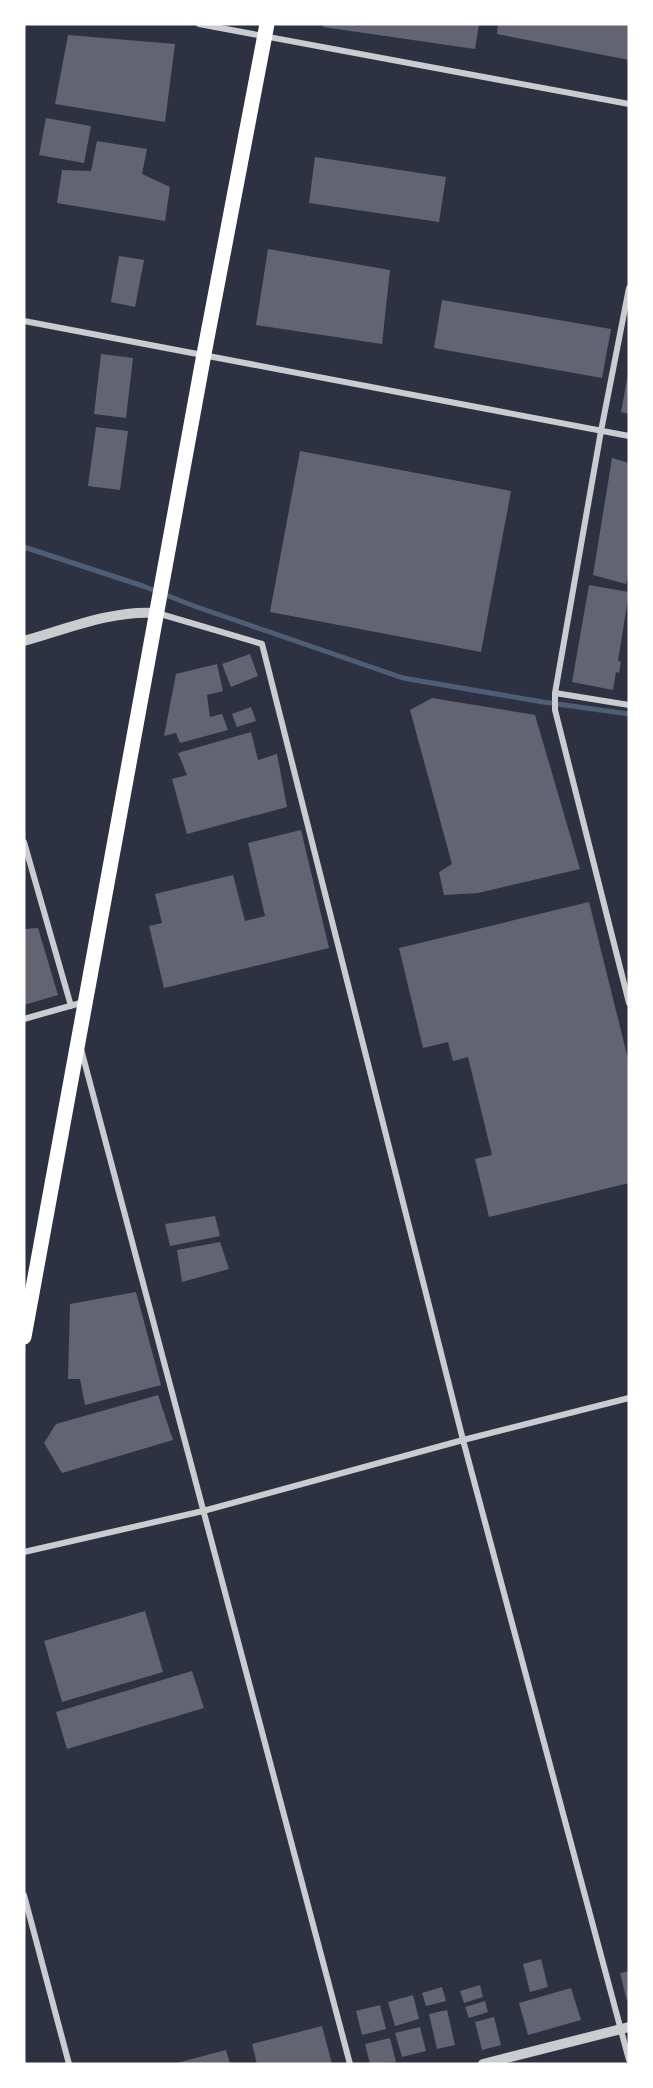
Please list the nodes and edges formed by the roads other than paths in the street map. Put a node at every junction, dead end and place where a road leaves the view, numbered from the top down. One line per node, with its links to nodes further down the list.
1 (199, 24): 2 (street)
2 (266, 30): 3 (street); 6 (main road)
3 (629, 104)
4 (629, 288): 7 (street)
5 (24, 321): 6 (street)
6 (204, 354): 7 (street); 9 (main road)
7 (602, 431): 8 (street); 11 (street)
8 (629, 436)
9 (156, 613): 10 (street); 15 (main road); 20 (street)
10 (24, 641)
11 (555, 693): 12 (street); 14 (street)
12 (629, 705)
13 (24, 842): 15 (street)
14 (629, 1003)
15 (78, 1004): 16 (street); 17 (main road)
16 (24, 1019)
17 (79, 1043): 18 (main road); 21 (street)
18 (24, 1337)
19 (629, 1398): 20 (street)
20 (463, 1440): 21 (street); 24 (street)
21 (203, 1511): 22 (street); 27 (street)
22 (24, 1552)
23 (24, 1894): 26 (street)
24 (625, 2028): 25 (street); 28 (street)
25 (629, 2060)
26 (69, 2064)
27 (350, 2064)
28 (483, 2064)

